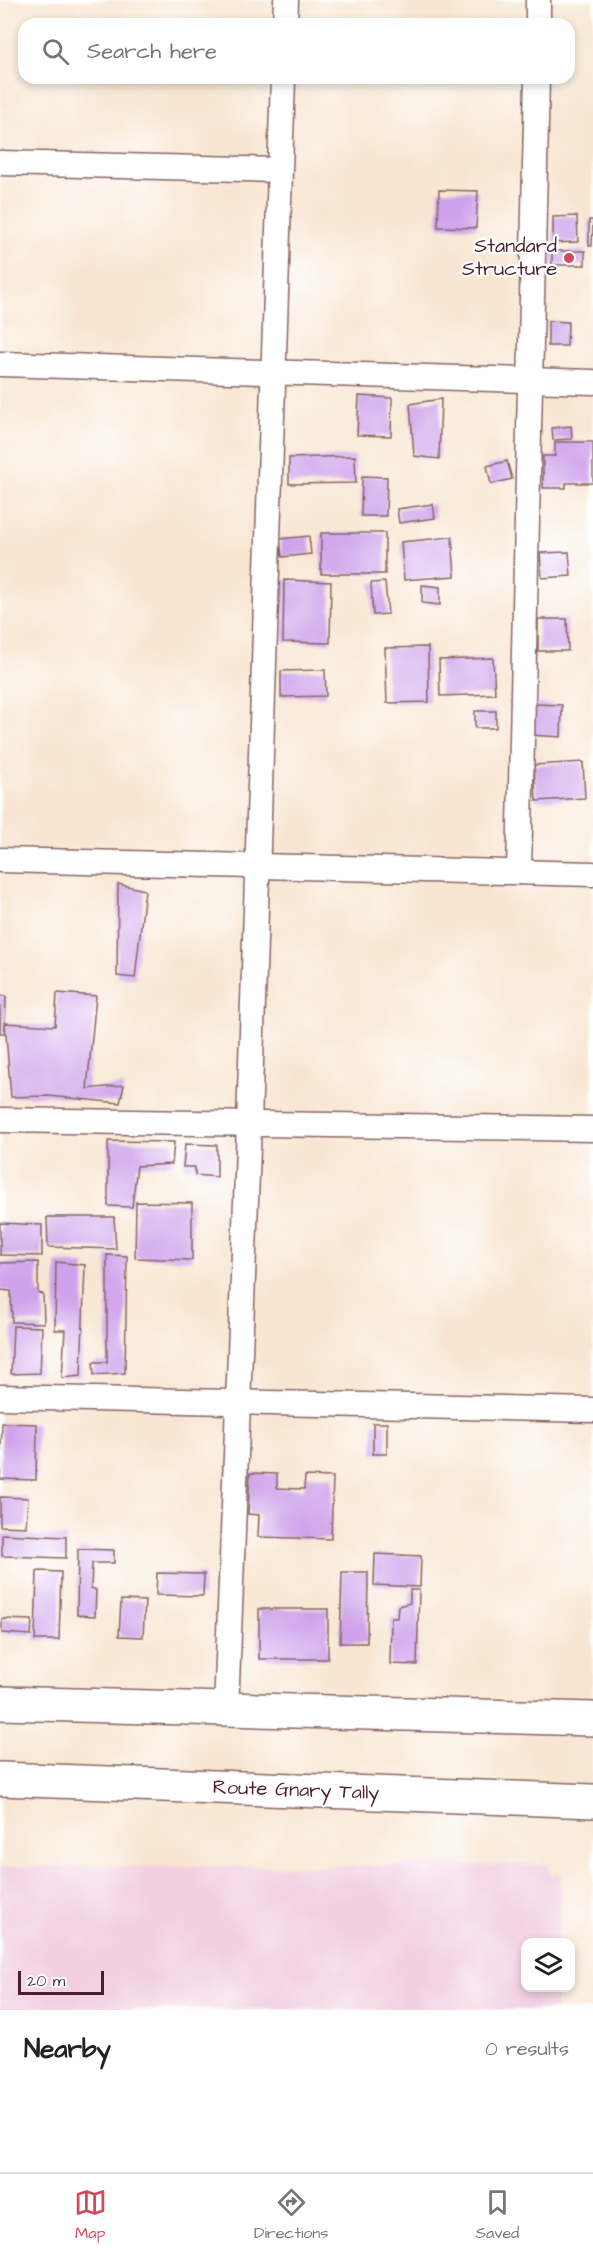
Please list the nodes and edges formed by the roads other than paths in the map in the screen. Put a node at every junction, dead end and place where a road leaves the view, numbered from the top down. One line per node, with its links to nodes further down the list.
1 (286, 0): 3 (street)
2 (538, 0): 4 (street)
3 (285, 18)
4 (538, 18)
5 (283, 84): 8 (street)
6 (537, 84): 11 (street)
7 (0, 163): 8 (street)
8 (280, 170): 10 (street)
9 (0, 364): 10 (street)
10 (272, 372): 11 (street); 14 (street)
11 (531, 380): 12 (street); 15 (street)
12 (593, 382)
13 (0, 860): 14 (street)
14 (257, 865): 15 (street); 18 (street)
15 (519, 872): 16 (street)
16 (593, 874)
17 (0, 1120): 18 (street)
18 (249, 1124): 19 (street); 21 (street)
19 (593, 1129)
20 (0, 1397): 21 (street)
21 (237, 1402): 22 (street); 24 (street)
22 (593, 1410)
23 (0, 1703): 24 (street)
24 (226, 1710): 25 (street)
25 (593, 1719)
26 (0, 1779): 27 (street, Route Gnary Tally)
27 (593, 1801)

